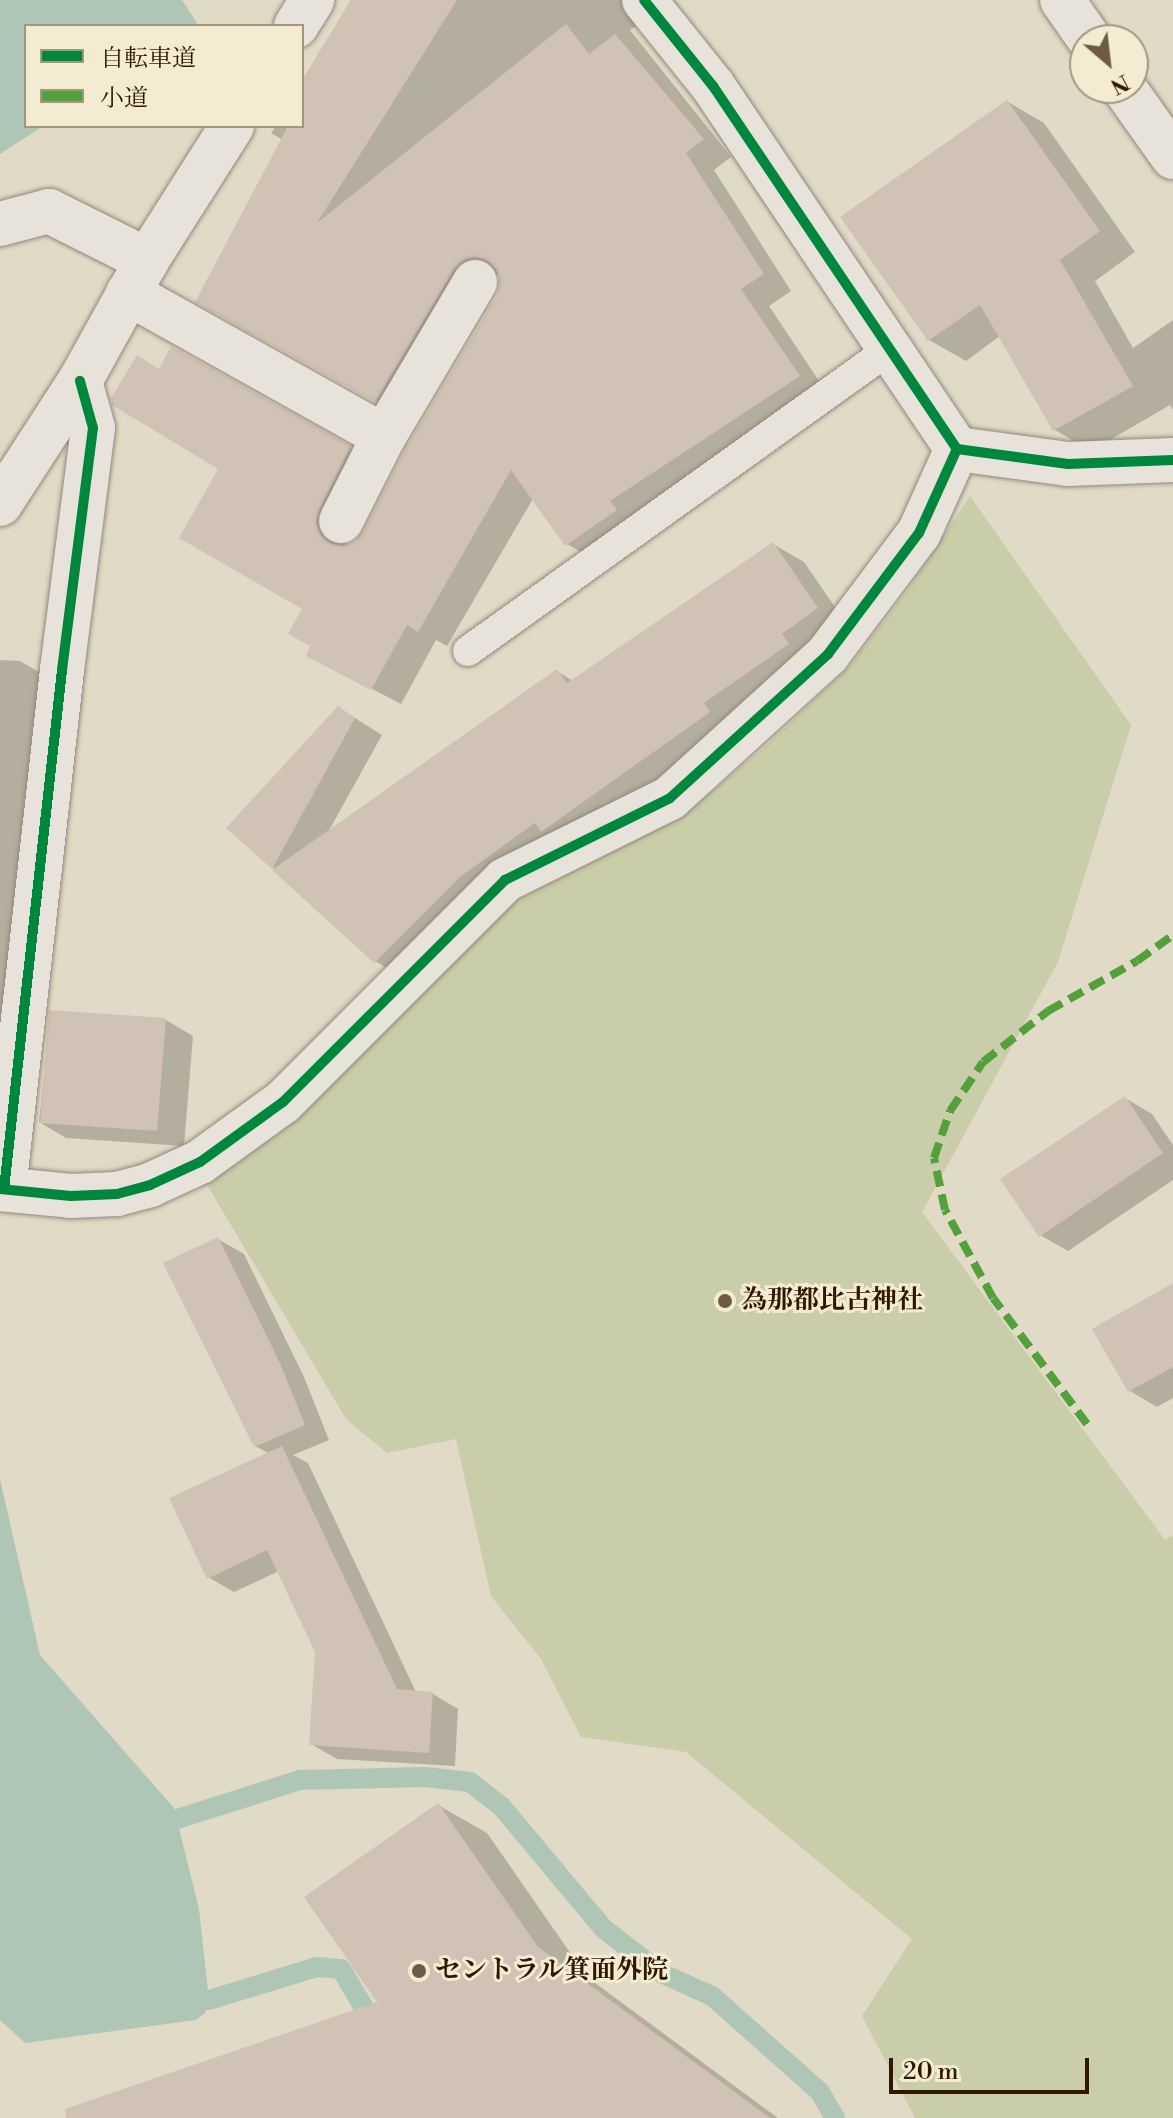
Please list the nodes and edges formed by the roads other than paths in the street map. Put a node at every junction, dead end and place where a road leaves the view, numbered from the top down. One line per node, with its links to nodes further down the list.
1 (312, 0): 4 (street)
2 (644, 0): 12 (street)
3 (1062, 0): 5 (street)
4 (297, 24)
5 (1079, 24)
6 (1135, 104): 8 (street)
7 (231, 128): 10 (street)
8 (1173, 157)
9 (0, 224): 10 (street)
10 (137, 276): 13 (street); 14 (street)
11 (475, 282): 14 (street)
12 (890, 349): 15 (street); 19 (lane)
13 (80, 381): 17 (street); 20 (street)
14 (384, 436): 18 (street)
15 (957, 449): 16 (street); 20 (street)
16 (1173, 460)
17 (0, 504)
18 (341, 521)
19 (468, 651)
20 (2, 1189)

